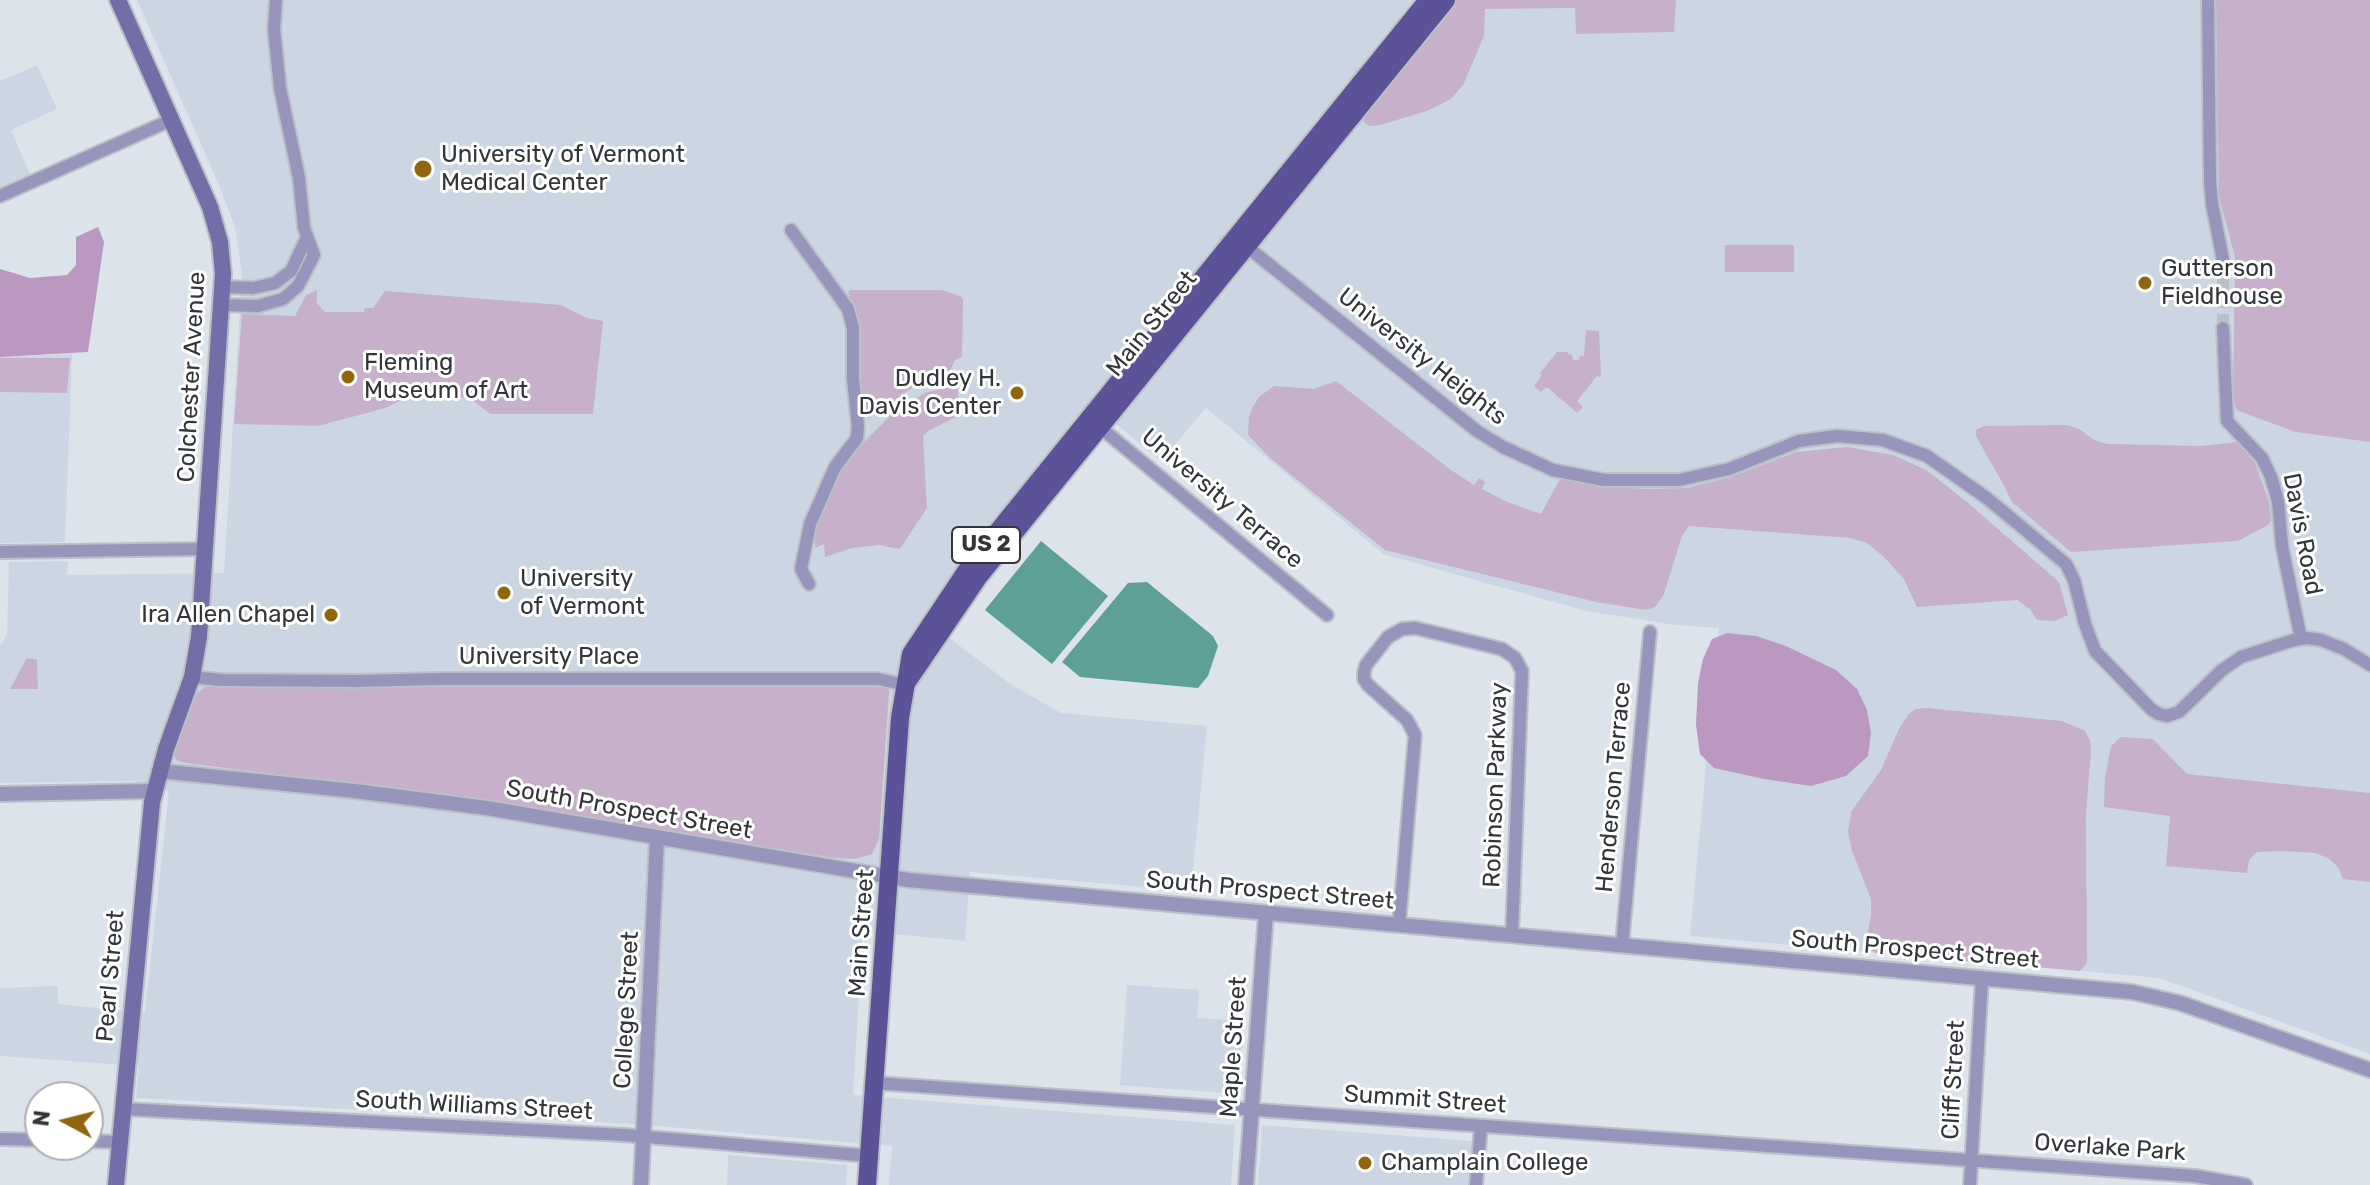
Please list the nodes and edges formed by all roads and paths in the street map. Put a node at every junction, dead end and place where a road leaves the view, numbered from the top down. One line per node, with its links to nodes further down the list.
1 (118, 0): 6 (main road, Colchester Avenue)
2 (276, 0): 9 (street)
3 (1428, 0): 10 (main road, Main Street / US 2)
4 (1446, 0): 10 (main road, Main Street / US 2)
5 (2208, 0): 11 (street)
6 (171, 120): 7 (street); 12 (main road, Colchester Avenue)
7 (0, 196)
8 (791, 230): 18 (street)
9 (307, 237): 12 (street); 13 (street)
10 (1240, 242): 15 (main road, Main Street / US 2); 21 (street, University Heights)
11 (2223, 260)
12 (223, 287): 13 (main road, Colchester Avenue)
13 (222, 305): 16 (main road, Colchester Avenue)
14 (2223, 328): 21 (street, Davis Road)
15 (1094, 422): 19 (street, University Terrace); 24 (main road, Main Street / US 2)
16 (205, 549): 17 (street); 23 (main road, Colchester Avenue)
17 (0, 552)
18 (809, 584)
19 (1327, 615)
20 (1650, 632): 33 (street, Henderson Terrace)
21 (2301, 639): 22 (street)
22 (2370, 665)
23 (192, 677): 24 (street, University Place); 25 (main road, Colchester Avenue)
24 (906, 685): 29 (main road, Main Street / US 2)
25 (159, 771): 26 (main road, Pearl Street); 28 (street, South Prospect Street)
26 (153, 791): 27 (street); 37 (main road, Pearl Street)
27 (0, 794)
28 (657, 837): 29 (street, South Prospect Street); 40 (street, College Street)
29 (890, 878): 30 (street, South Prospect Street); 36 (main road, Main Street / US 2)
30 (1266, 913): 31 (street, South Prospect Street); 38 (street, Maple Street)
31 (1399, 925): 32 (street, South Prospect Street); 32 (street, Robinson Parkway)
32 (1512, 935): 33 (street, South Prospect Street)
33 (1622, 945): 34 (street, South Prospect Street)
34 (1982, 978): 35 (street, South Prospect Street); 46 (street, Cliff Street)
35 (2370, 1070)
36 (875, 1083): 38 (street, Summit Street); 45 (main road, Main Street / US 2)
37 (123, 1109): 40 (street, South Williams Street); 44 (main road, Pearl Street)
38 (1251, 1110): 39 (street, Summit Street); 51 (street, Maple Street)
39 (1481, 1126): 46 (street, Summit Street); 52 (street)
40 (643, 1137): 45 (street, South Williams Street); 49 (street, College Street)
41 (0, 1139): 42 (street)
42 (24, 1140)
43 (104, 1142): 44 (street)
44 (120, 1142): 48 (main road, Pearl Street)
45 (870, 1156): 50 (main road, Main Street / US 2)
46 (1971, 1160): 47 (street, Overlake Park); 53 (street, Cliff Street)
47 (2122, 1177): 54 (street, Overlake Park)
48 (116, 1185)
49 (641, 1185)
50 (867, 1185)
51 (1246, 1185)
52 (1476, 1185)
53 (1970, 1185)
54 (2246, 1185)

